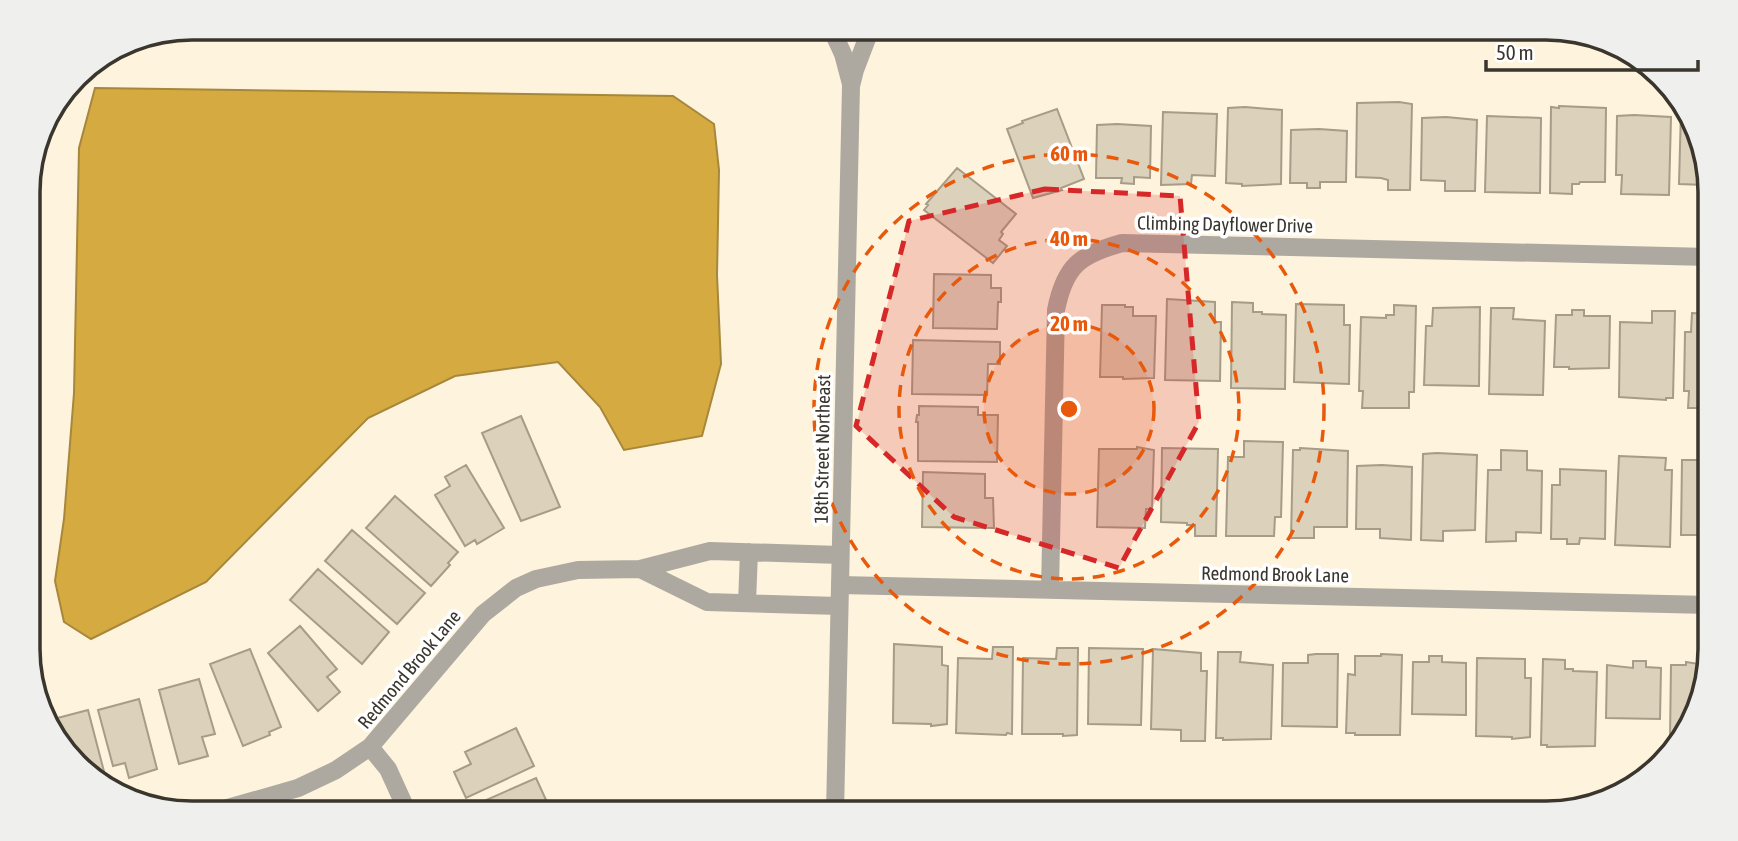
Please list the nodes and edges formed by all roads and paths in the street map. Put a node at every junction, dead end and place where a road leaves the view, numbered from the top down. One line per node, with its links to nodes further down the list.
1 (866, 40): 3 (street, 18th Street Northeast)
2 (837, 41): 3 (street, 18th Street Northeast)
3 (851, 86): 6 (street, 18th Street Northeast)
4 (1698, 257): 9 (street, Climbing Dayflower Drive)
5 (749, 552): 6 (street, Redmond Brook Lane); 7 (street, Redmond Brook Lane); 10 (street)
6 (840, 555): 8 (street, 18th Street Northeast)
7 (640, 569): 10 (street, Redmond Brook Lane); 13 (street, Redmond Brook Lane)
8 (840, 586): 9 (street, Redmond Brook Lane); 12 (street, 18th Street Northeast)
9 (1050, 589): 11 (street, Redmond Brook Lane)
10 (747, 603): 12 (street, Redmond Brook Lane)
11 (1698, 605)
12 (839, 606): 16 (street, 18th Street Northeast)
13 (370, 747): 14 (street, Redmond Brook Lane); 15 (street)
14 (253, 801)
15 (402, 801)
16 (835, 801)

